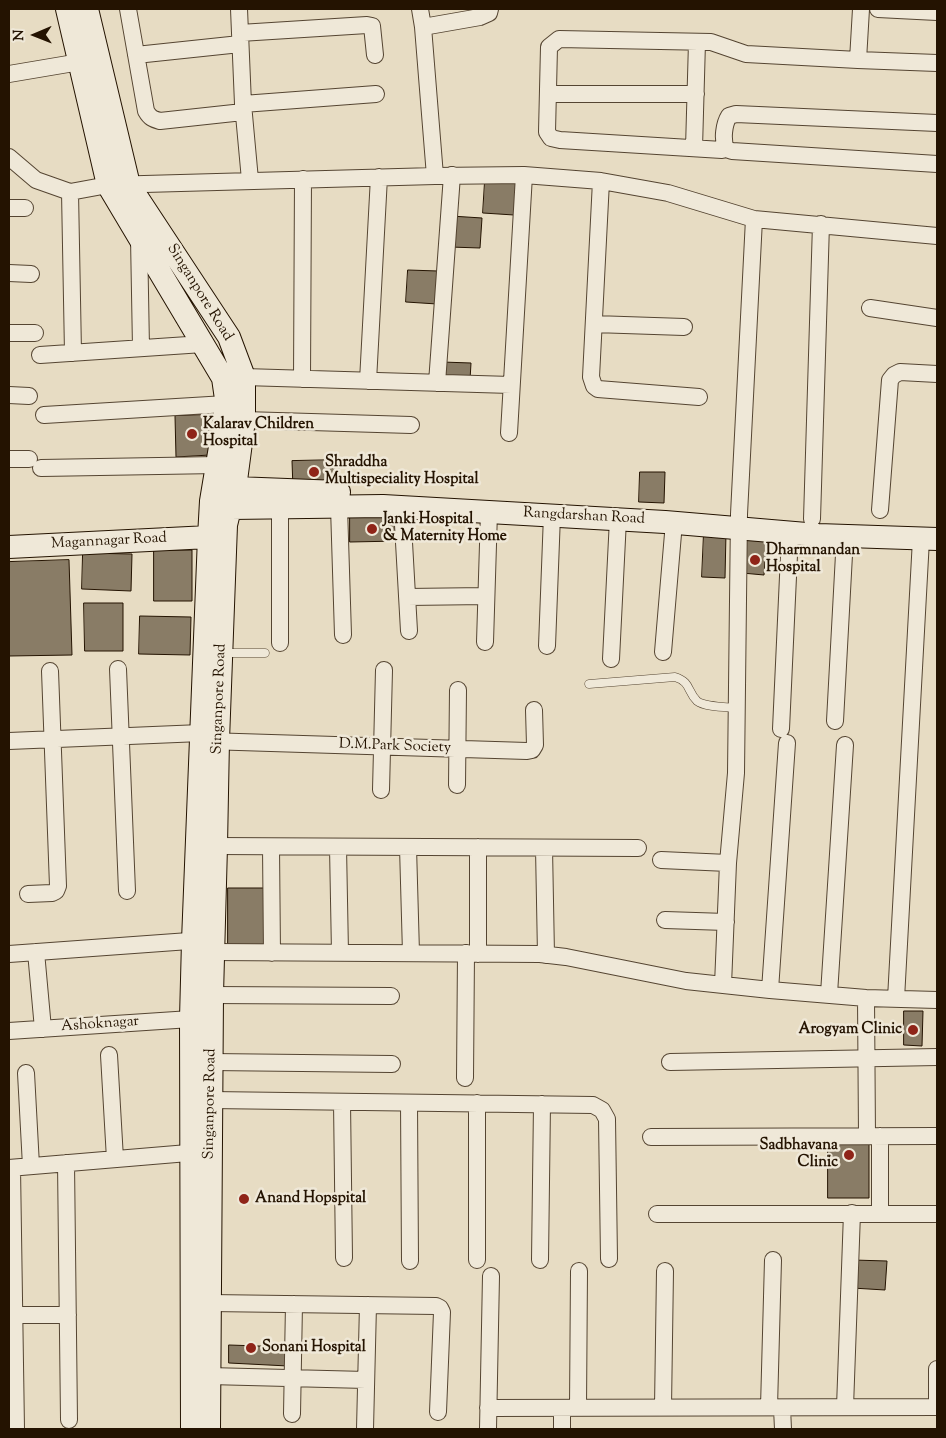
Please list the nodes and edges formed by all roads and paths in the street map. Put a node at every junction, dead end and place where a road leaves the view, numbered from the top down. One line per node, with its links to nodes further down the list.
1 (67, 9): 16 (main road, Singanpore Road)
2 (86, 9): 35 (main road, Singanpore Road)
3 (128, 9): 13 (street)
4 (239, 9): 11 (street)
5 (420, 9): 10 (street)
6 (490, 9): 10 (street)
7 (861, 9): 15 (street)
8 (878, 9): 9 (street)
9 (937, 12)
10 (422, 28): 30 (street)
11 (240, 39): 13 (street); 14 (street); 22 (street)
12 (698, 42): 15 (street); 20 (street); 21 (street)
13 (136, 55): 22 (street)
14 (376, 55)
15 (858, 60): 17 (street)
16 (80, 62): 18 (street); 35 (main road, Singanpore Road)
17 (937, 63)
18 (9, 74)
19 (376, 94): 22 (street)
20 (548, 94): 21 (street); 24 (street)
21 (696, 94): 24 (street)
22 (243, 108): 33 (street)
23 (937, 123): 27 (street)
24 (694, 148): 25 (street)
25 (722, 150)
26 (9, 157): 36 (street)
27 (937, 164)
28 (452, 175): 29 (street); 30 (street); 57 (street)
29 (524, 175): 34 (street); 58 (street)
30 (435, 176): 31 (street)
31 (379, 178): 32 (street); 56 (street)
32 (303, 179): 33 (street); 55 (street)
33 (250, 180): 35 (street)
34 (601, 181): 37 (street); 45 (street)
35 (119, 185): 36 (street); 40 (main road, Singanpore Road); 54 (main road, Singanpore Road)
36 (70, 192): 51 (street)
37 (754, 219): 38 (street); 78 (street)
38 (821, 224): 39 (street); 77 (street)
39 (937, 236)
40 (140, 238): 49 (main road, Singanpore Road); 50 (street)
41 (9, 274): 42 (street)
42 (31, 274)
43 (870, 308): 44 (street)
44 (937, 318)
45 (594, 324): 46 (street); 61 (street)
46 (684, 327)
47 (9, 333): 48 (street)
48 (35, 333)
49 (203, 344): 50 (street); 62 (main road, Singanpore Road)
50 (141, 348): 51 (street)
51 (73, 353): 52 (street)
52 (40, 355)
53 (937, 374): 73 (street)
54 (244, 378): 55 (street); 64 (main road, Singanpore Road)
55 (302, 379): 56 (street)
56 (368, 381): 57 (street)
57 (437, 383): 58 (street)
58 (511, 385): 66 (street)
59 (9, 396): 60 (street)
60 (29, 396)
61 (699, 397)
62 (226, 404): 63 (street); 68 (main road, Singanpore Road)
63 (44, 415)
64 (244, 420): 65 (street); 69 (main road, Singanpore Road)
65 (411, 425)
66 (508, 432)
67 (9, 459): 68 (street)
68 (217, 465): 83 (main road, Singanpore Road)
69 (233, 498): 71 (main road, Rangdarshan Road); 78 (main road, Rangdarshan Road); 93 (main road, Singanpore Road)
70 (339, 506): 71 (main road, Rangdarshan Road); 72 (main road, Rangdarshan Road); 88 (street)
71 (280, 507): 90 (street)
72 (402, 507): 74 (main road, Rangdarshan Road); 86 (street)
73 (880, 510)
74 (489, 512): 75 (main road, Rangdarshan Road); 85 (street)
75 (552, 515): 76 (main road, Rangdarshan Road); 91 (street)
76 (618, 519): 79 (main road, Rangdarshan Road); 95 (street)
77 (812, 519): 78 (main road, Rangdarshan Road); 81 (main road, Rangdarshan Road)
78 (738, 521): 79 (main road, Rangdarshan Road); 80 (main road, Rangdarshan Road); 101 (street)
79 (674, 522): 92 (street)
80 (790, 533): 82 (main road, Rangdarshan Road); 135 (street)
81 (932, 535): 82 (main road, Rangdarshan Road); 140 (street)
82 (845, 536): 103 (street)
83 (209, 537): 84 (main road, Magannagar Road); 105 (main road, Singanpore Road)
84 (9, 547)
85 (486, 596): 86 (street); 89 (street)
86 (407, 597): 87 (street)
87 (409, 631)
88 (343, 635)
89 (485, 642)
90 (280, 643)
91 (547, 646)
92 (663, 652)
93 (221, 653): 94 (lane); 105 (main road, Singanpore Road)
94 (265, 653)
95 (611, 659)
96 (118, 669): 104 (street)
97 (384, 670): 109 (street)
98 (50, 672): 106 (street)
99 (589, 684): 101 (lane)
100 (458, 690): 110 (street)
101 (737, 708): 121 (street)
102 (534, 710): 110 (street, D.M.Park Society)
103 (835, 721)
104 (121, 737): 105 (street, D.M.Park Society); 106 (street, D.M.Park Society); 122 (street)
105 (207, 738): 109 (street, D.M.Park Society); 113 (main road, Singanpore Road); 126 (main road, Singanpore Road)
106 (52, 740): 107 (street, D.M.Park Society); 123 (street)
107 (9, 742)
108 (845, 745): 136 (street)
109 (382, 746): 110 (street, D.M.Park Society); 112 (street)
110 (457, 749): 111 (street)
111 (457, 785)
112 (381, 790)
113 (216, 846): 114 (street); 126 (main road, Singanpore Road)
114 (271, 846): 115 (street); 129 (street)
115 (338, 847): 116 (street); 128 (street)
116 (408, 847): 117 (street); 130 (street)
117 (478, 847): 118 (street); 132 (street)
118 (544, 848): 119 (street); 133 (street)
119 (638, 848)
120 (661, 860): 121 (street)
121 (728, 863): 125 (street)
122 (127, 891)
123 (28, 894)
124 (665, 920): 125 (street)
125 (726, 922): 134 (street)
126 (206, 944): 127 (street); 129 (street); 137 (main road, Singanpore Road); 142 (main road, Singanpore Road)
127 (36, 952): 131 (street); 143 (street)
128 (340, 952): 129 (street); 130 (street)
129 (272, 953)
130 (411, 953): 132 (street)
131 (9, 954)
132 (472, 954): 133 (street); 152 (street)
133 (546, 955): 134 (street)
134 (723, 985): 135 (street)
135 (770, 990): 136 (street)
136 (829, 994): 139 (street)
137 (212, 995): 138 (street); 148 (main road, Singanpore Road)
138 (390, 996)
139 (866, 998): 140 (street); 147 (street)
140 (896, 998): 141 (street)
141 (937, 1000)
142 (191, 1019): 143 (street, Ashoknagar); 161 (main road, Singanpore Road)
143 (43, 1029): 144 (street, Ashoknagar)
144 (9, 1031)
145 (109, 1055): 162 (street)
146 (937, 1057): 147 (street)
147 (866, 1058): 149 (street); 158 (street)
148 (211, 1062): 150 (street); 153 (main road, Singanpore Road)
149 (670, 1062)
150 (392, 1064)
151 (26, 1073): 164 (street)
152 (465, 1078)
153 (211, 1100): 154 (street); 161 (main road, Singanpore Road)
154 (342, 1102): 155 (street); 170 (street)
155 (408, 1102): 156 (street); 175 (street)
156 (477, 1104): 157 (street); 172 (street)
157 (542, 1104): 171 (street); 173 (street)
158 (874, 1136): 159 (street); 160 (street); 167 (street)
159 (937, 1136)
160 (651, 1137)
161 (201, 1152): 162 (street); 179 (main road, Singanpore Road); 200 (main road, Singanpore Road)
162 (115, 1159): 163 (street)
163 (66, 1163): 164 (street); 183 (street)
164 (32, 1166): 165 (street)
165 (10, 1168): 182 (street)
166 (852, 1213): 167 (street); 168 (street); 194 (street)
167 (880, 1213): 169 (street)
168 (657, 1214)
169 (937, 1214)
170 (344, 1258)
171 (609, 1259)
172 (477, 1260)
173 (540, 1260)
174 (773, 1260): 189 (street)
175 (410, 1261)
176 (665, 1270): 193 (street)
177 (579, 1271): 192 (street)
178 (491, 1276): 191 (street)
179 (210, 1303): 180 (street); 186 (main road, Singanpore Road)
180 (294, 1304): 181 (street); 187 (street)
181 (368, 1305): 188 (street); 195 (street)
182 (14, 1315): 183 (street); 184 (street)
183 (68, 1315): 197 (street)
184 (12, 1360): 199 (street)
185 (937, 1369): 190 (street)
186 (209, 1376): 187 (street); 201 (main road, Singanpore Road)
187 (293, 1378): 188 (street); 196 (street)
188 (366, 1380): 202 (street)
189 (776, 1407): 193 (street); 194 (street); 205 (street)
190 (937, 1407): 194 (street)
191 (488, 1408): 192 (street); 203 (street)
192 (570, 1408): 193 (street); 204 (street)
193 (663, 1408)
194 (845, 1408)
195 (438, 1412)
196 (292, 1414)
197 (69, 1420)
198 (9, 1429): 199 (street)
199 (16, 1429)
200 (192, 1429)
201 (210, 1429)
202 (365, 1429)
203 (488, 1429)
204 (562, 1429)
205 (783, 1429)

